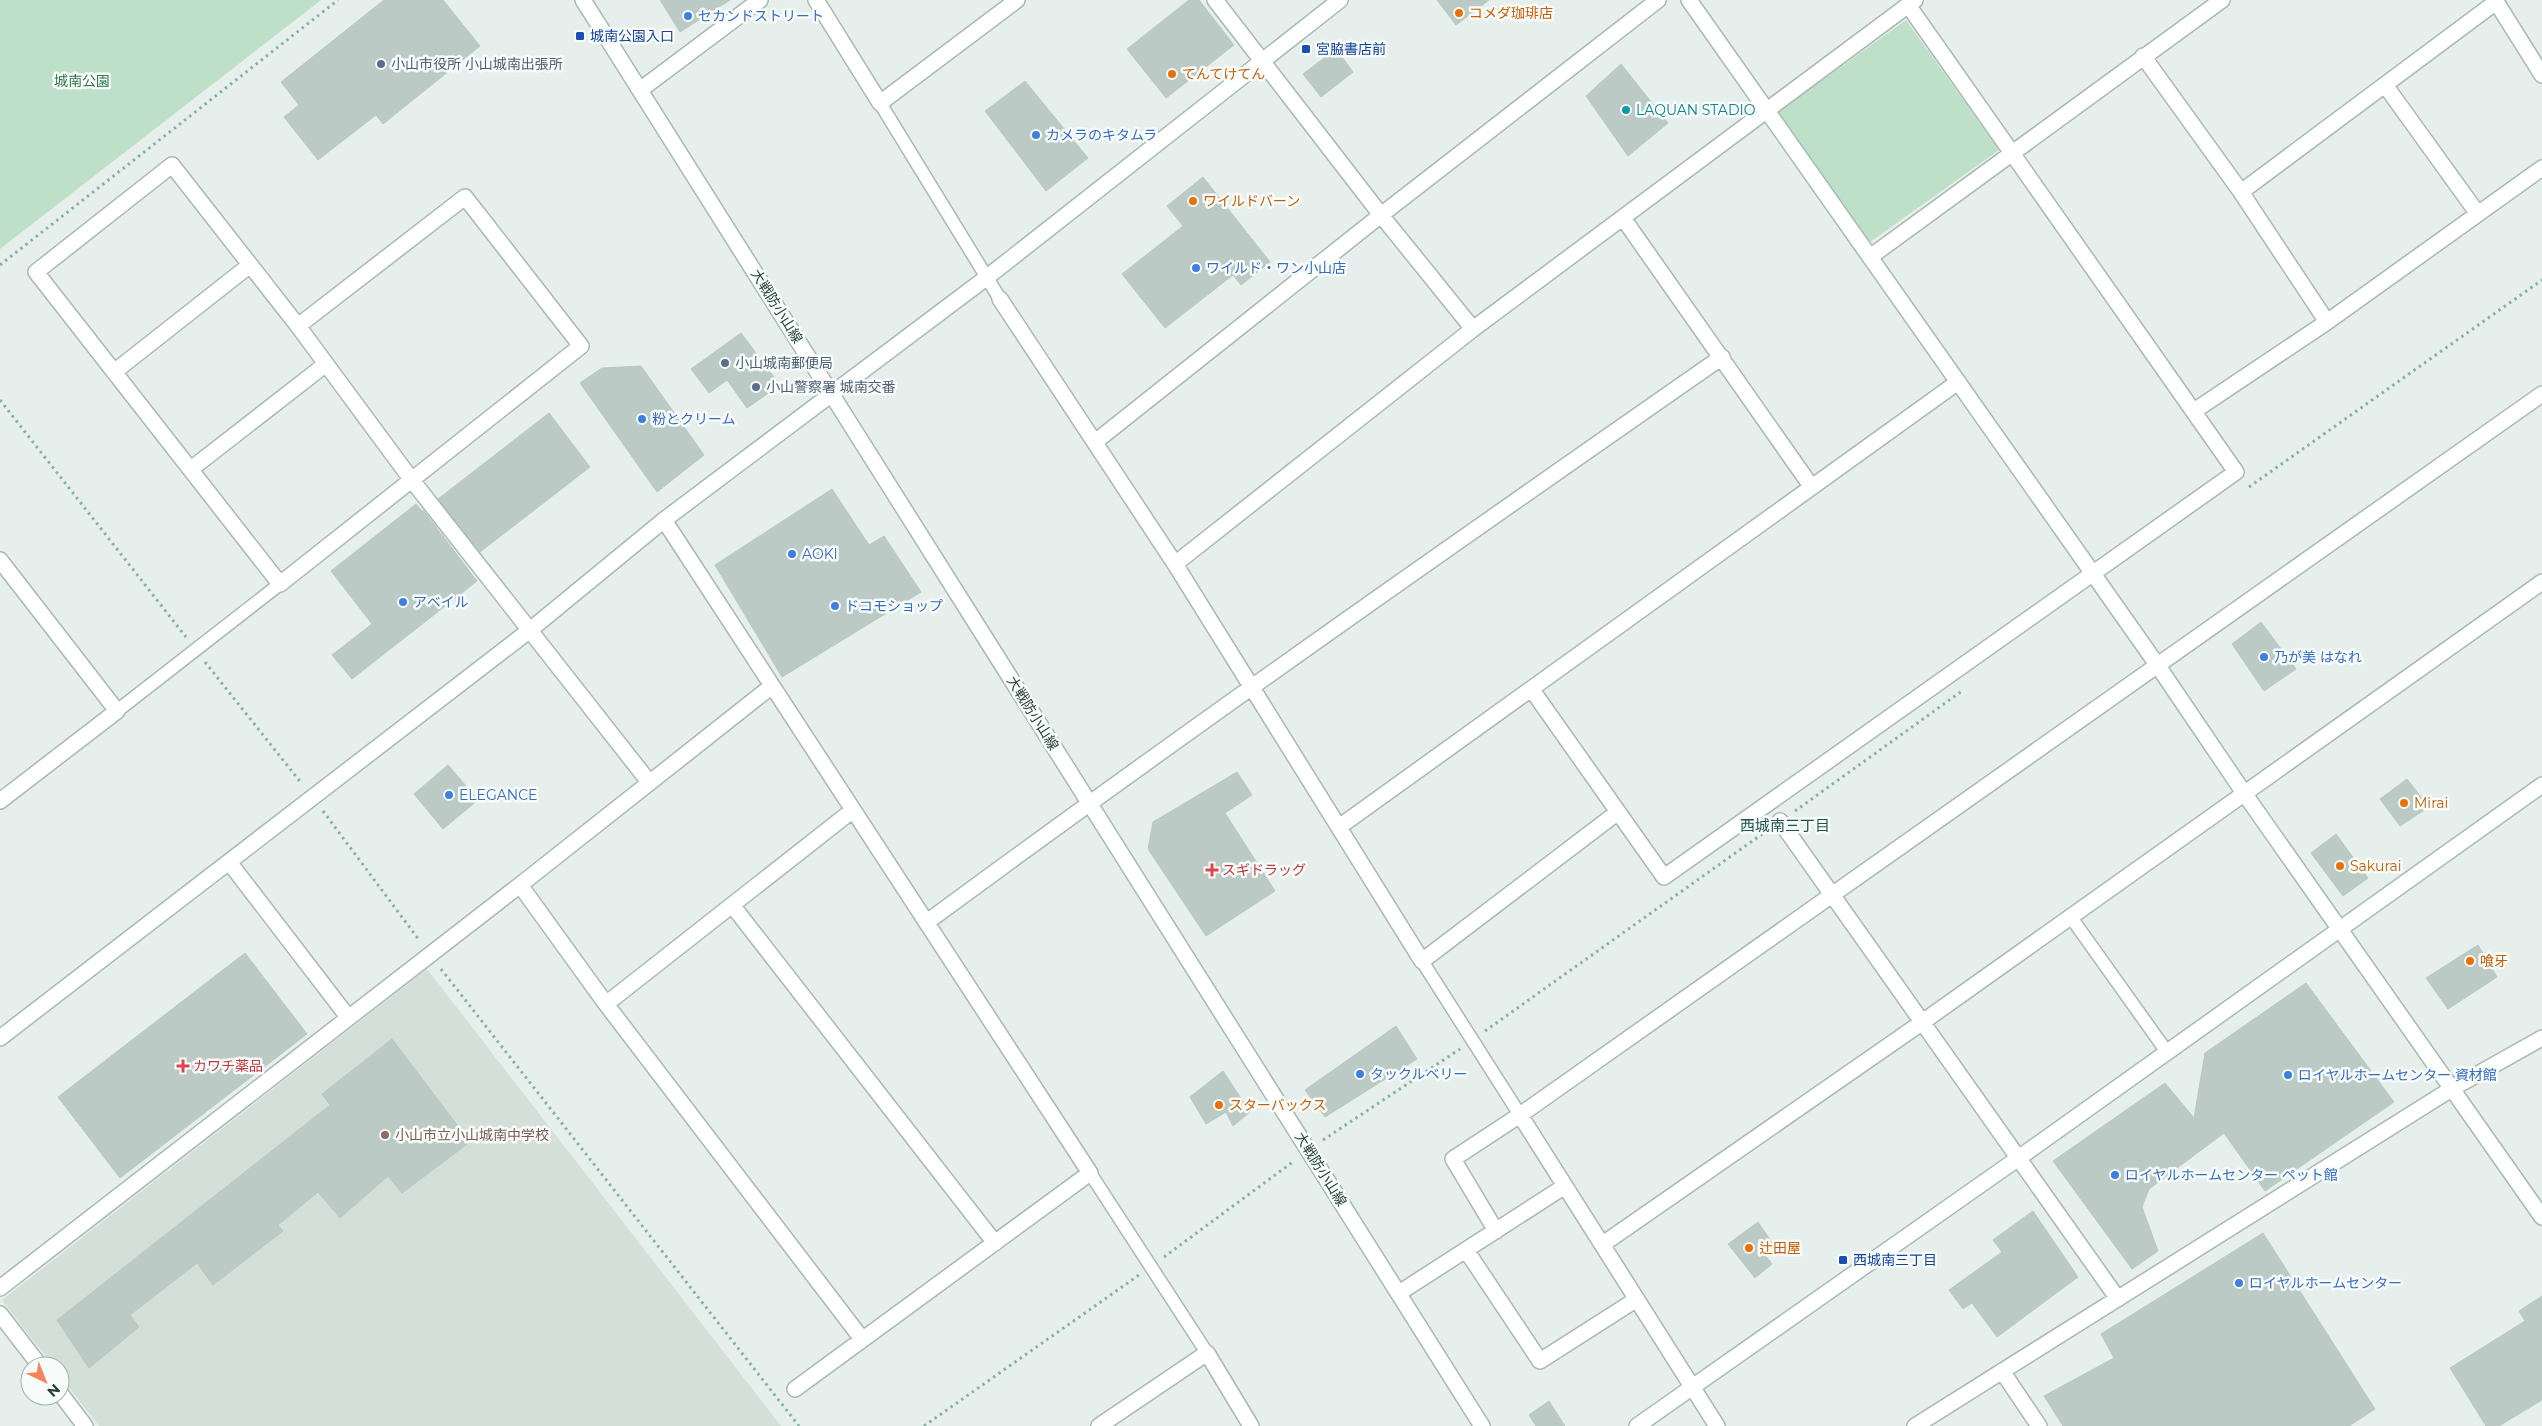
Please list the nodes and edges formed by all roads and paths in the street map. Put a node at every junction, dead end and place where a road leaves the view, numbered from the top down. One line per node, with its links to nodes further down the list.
1 (338, 0): 27 (path)
2 (583, 0): 17 (street, 大戦防小山線)
3 (760, 0): 17 (street)
4 (816, 0): 18 (street)
5 (1017, 0): 18 (street)
6 (1215, 0): 14 (street)
7 (1340, 0): 14 (street)
8 (1658, 0): 24 (street)
9 (1689, 0): 19 (street)
10 (2222, 0): 13 (street)
11 (2496, 1): 15 (street); 16 (street)
12 (1912, 2): 19 (street); 20 (street)
13 (2143, 56): 20 (street); 22 (street)
14 (1262, 60): 24 (street); 29 (street)
15 (2542, 75)
16 (2385, 85): 22 (street); 23 (street)
17 (640, 90): 39 (street, 大戦防小山線)
18 (880, 103): 29 (lane)
19 (1767, 111): 25 (street); 26 (street)
20 (2012, 152): 26 (street); 42 (street)
21 (2542, 168): 23 (street)
22 (2241, 192): 32 (street)
23 (2478, 214): 32 (street)
24 (1381, 215): 34 (street); 43 (street)
25 (1623, 218): 34 (street); 35 (street)
26 (1870, 258): 38 (street)
27 (0, 265)
28 (250, 265): 33 (street); 37 (street); 37 (street)
29 (986, 278): 31 (lane); 39 (street)
30 (2542, 280): 47 (path)
31 (1000, 299): 43 (street)
32 (2327, 322): 42 (street)
33 (298, 326): 36 (street); 45 (street)
34 (1473, 329): 49 (street)
35 (1722, 358): 46 (street); 58 (street)
36 (326, 364): 44 (street); 45 (street)
37 (114, 372): 44 (street)
38 (1958, 382): 46 (street); 51 (street)
39 (833, 394): 48 (street); 67 (street, 大戦防小山線)
40 (2542, 394): 56 (street)
41 (0, 400): 55 (path)
42 (2194, 411): 51 (street)
43 (1095, 442): 49 (street)
44 (191, 469): 53 (street)
45 (411, 479): 53 (street); 54 (street)
46 (1811, 486): 60 (street)
47 (2241, 492)
48 (664, 520): 54 (street); 57 (street)
49 (1175, 564): 58 (street)
50 (3, 570): 61 (street)
51 (2092, 574): 56 (street); 69 (street)
52 (2542, 582): 64 (street)
53 (280, 584): 55 (lane)
54 (530, 630): 62 (street); 65 (street)
55 (197, 651): 61 (lane); 65 (path)
56 (2158, 666): 64 (street); 74 (street)
57 (772, 686): 62 (street); 68 (street)
58 (1253, 688): 67 (street); 71 (street)
59 (1966, 688): 70 (path)
60 (1532, 690): 69 (street); 71 (street)
61 (117, 711): 66 (street)
62 (649, 782): 73 (street)
63 (2542, 785): 78 (street)
64 (2244, 793): 76 (street); 78 (street)
65 (312, 796): 72 (street); 79 (path)
66 (0, 801)
67 (1089, 802): 77 (street); 90 (street, 大戦防小山線)
68 (853, 810): 75 (street); 77 (street)
69 (1618, 812): 80 (street)
70 (1780, 821): 74 (street); 86 (path)
71 (1339, 827): 80 (street)
72 (229, 862): 82 (street); 84 (street)
73 (520, 885): 79 (street); 81 (street)
74 (1834, 894): 83 (street); 89 (street)
75 (732, 905): 81 (street); 96 (street)
76 (2070, 916): 83 (street); 87 (lane)
77 (926, 922): 92 (street)
78 (2339, 929): 87 (street); 88 (street)
79 (430, 954): 82 (street); 113 (path)
80 (1422, 961): 86 (lane)
81 (606, 1004): 105 (street)
82 (348, 1017): 100 (street)
83 (1924, 1022): 91 (street); 97 (street)
84 (0, 1038)
85 (2542, 1038): 88 (street)
86 (1472, 1041): 89 (lane); 90 (path)
87 (2167, 1052): 91 (street)
88 (2453, 1088): 94 (street); 102 (street)
89 (1520, 1115): 93 (street); 95 (street)
90 (1308, 1150): 99 (path); 101 (street, 大戦防小山線)
91 (2020, 1157): 102 (street); 109 (street)
92 (1090, 1173): 96 (street); 99 (lane)
93 (1565, 1186): 95 (street); 97 (street)
94 (2541, 1212)
95 (1496, 1231): 98 (street)
96 (995, 1243): 105 (street)
97 (1603, 1244): 103 (street)
98 (1466, 1250): 101 (street); 103 (street)
99 (1152, 1266): 106 (lane); 114 (path)
100 (0, 1288)
101 (1399, 1293): 117 (street, 大戦防小山線)
102 (2118, 1298): 108 (street)
103 (1637, 1299): 109 (street)
104 (0, 1314): 107 (street)
105 (862, 1339): 110 (street)
106 (1207, 1353): 115 (street); 116 (street)
107 (32, 1356)
108 (2002, 1371): 120 (street); 121 (street)
109 (1692, 1388): 118 (street); 119 (street)
110 (795, 1389)
111 (70, 1406): 112 (street)
112 (85, 1426)
113 (799, 1426)
114 (924, 1426)
115 (1099, 1426)
116 (1250, 1426)
117 (1482, 1426)
118 (1637, 1426)
119 (1717, 1426)
120 (1915, 1426)
121 (2039, 1426)

